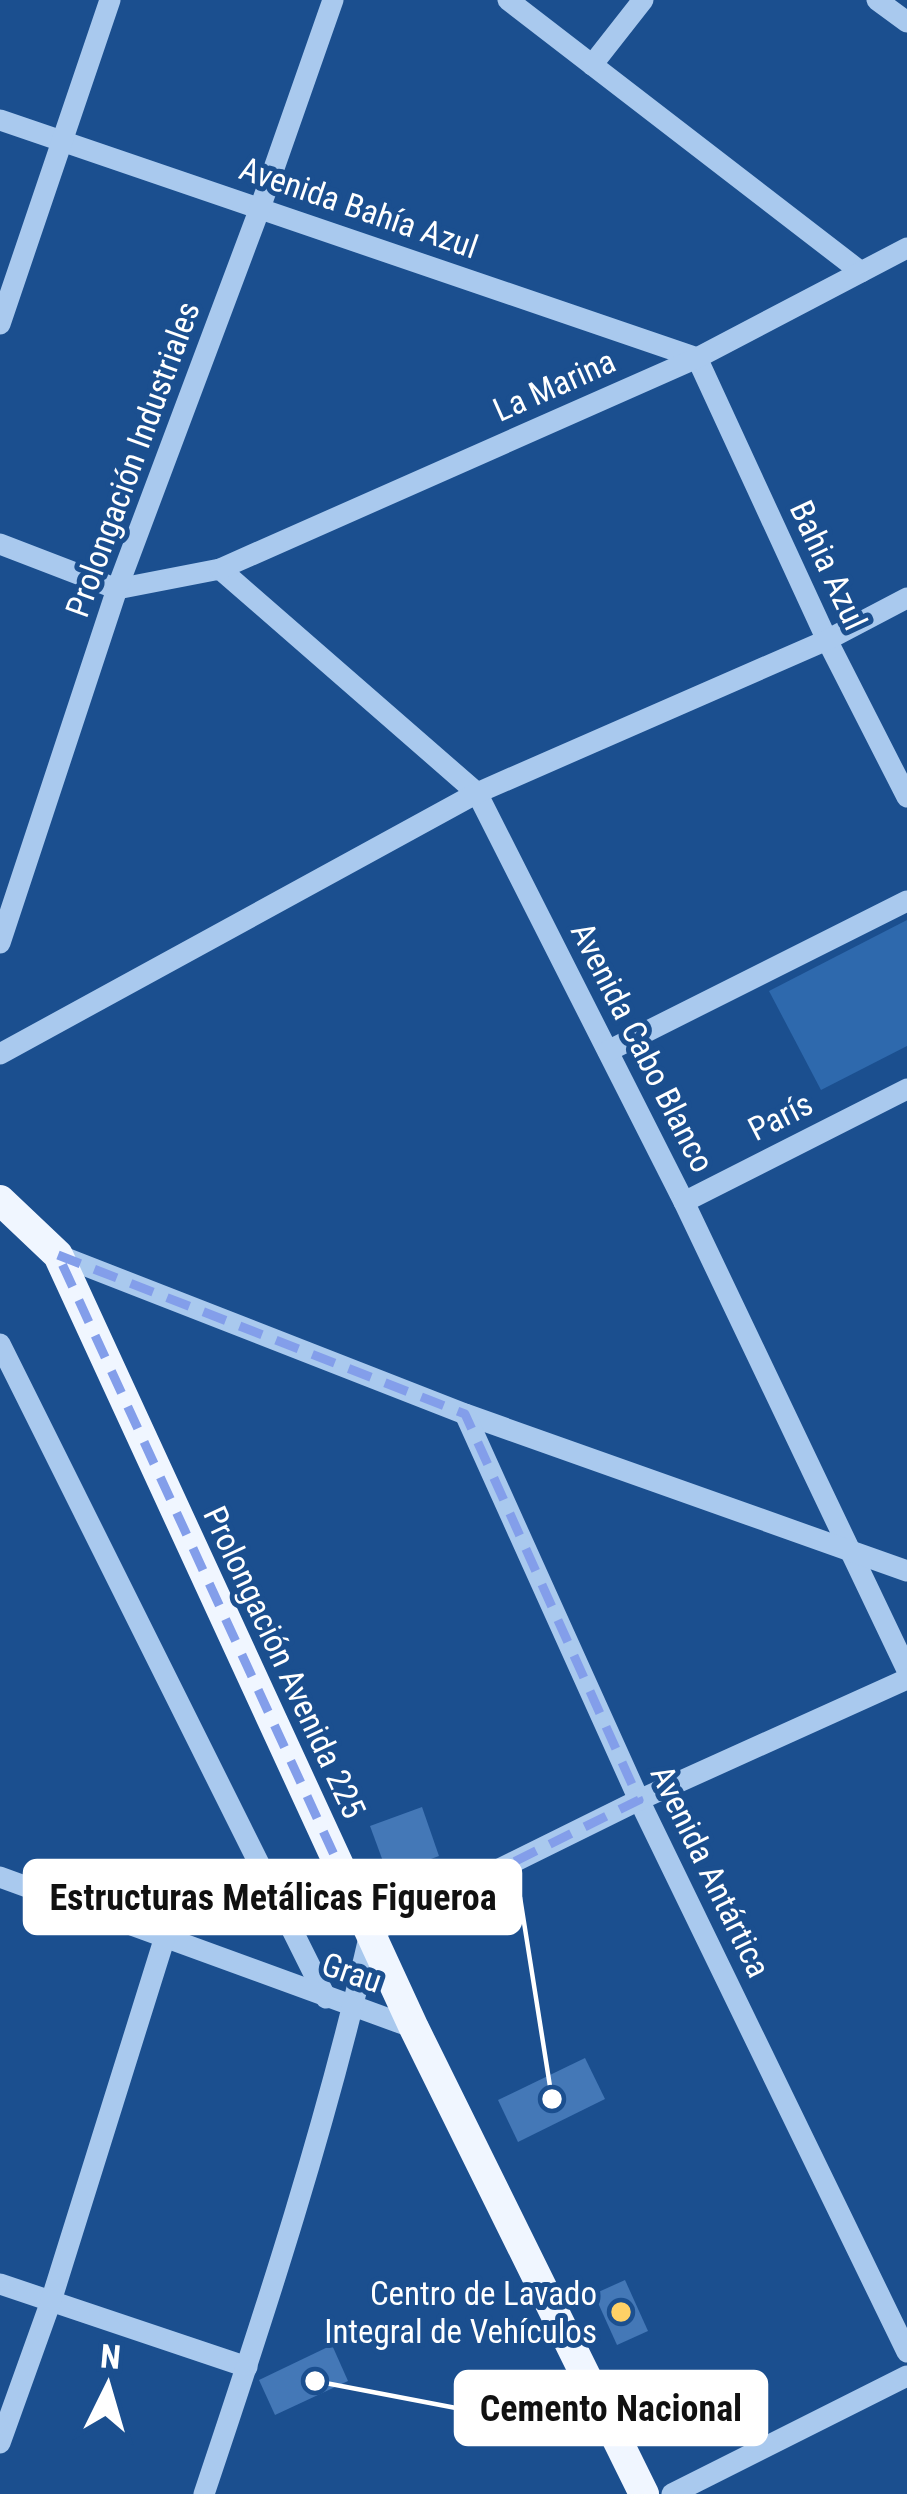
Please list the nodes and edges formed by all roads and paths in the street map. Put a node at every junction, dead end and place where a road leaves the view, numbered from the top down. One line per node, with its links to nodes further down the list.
1 (110, 0): 9 (street)
2 (332, 0): 10 (street, Prolongación Industriales)
3 (508, 0): 7 (street)
4 (643, 0): 7 (street)
5 (877, 0): 6 (street)
6 (907, 22)
7 (592, 65): 12 (street)
8 (0, 120): 9 (street, Avenida Bahía Azul)
9 (60, 140): 10 (street, Avenida Bahía Azul); 13 (street)
10 (260, 208): 14 (street, Avenida Bahía Azul); 17 (street, Prolongación Industriales)
11 (907, 248): 12 (street, La Marina)
12 (861, 272): 14 (street, La Marina)
13 (0, 324)
14 (697, 358): 16 (street, La Marina); 19 (street, Bahia Azul)
15 (0, 544): 17 (street)
16 (220, 569): 17 (street); 20 (street, Avenida Cabo Blanco)
17 (117, 589): 23 (street, Prolongación Industriales)
18 (907, 598): 19 (street)
19 (826, 640): 20 (street); 21 (street, Bahia Azul)
20 (477, 793): 24 (street, Avenida Cabo Blanco); 25 (street)
21 (907, 797)
22 (907, 901): 24 (street)
23 (0, 943)
24 (608, 1051): 28 (street, Avenida Cabo Blanco)
25 (0, 1054)
26 (907, 1089): 28 (street, París)
27 (0, 1200): 29 (main road, Prolongación Avenida 225)
28 (684, 1202): 32 (street, Avenida Cabo Blanco)
29 (58, 1255): 31 (street); 37 (main road, Prolongación Avenida 225)
30 (0, 1344): 39 (street)
31 (465, 1414): 32 (street); 35 (street, Avenida Antártica)
32 (847, 1548): 33 (street); 34 (street, Avenida Cabo Blanco)
33 (907, 1571)
34 (907, 1675): 35 (street)
35 (639, 1800): 37 (street); 44 (street, Avenida Antártica)
36 (0, 1877): 38 (street, Grau)
37 (370, 1933): 40 (street); 41 (main road, Prolongación Avenida 225)
38 (164, 1940): 39 (street, Grau); 43 (street)
39 (326, 1998): 40 (street, Grau)
40 (353, 2008): 41 (street, Grau); 45 (street)
41 (414, 2028): 49 (main road, Prolongación Avenida 225)
42 (0, 2284): 43 (street)
43 (51, 2301): 45 (street); 47 (street)
44 (907, 2352)
45 (247, 2367): 48 (street)
46 (907, 2376): 50 (street)
47 (0, 2443)
48 (204, 2494)
49 (644, 2494)
50 (672, 2494)

